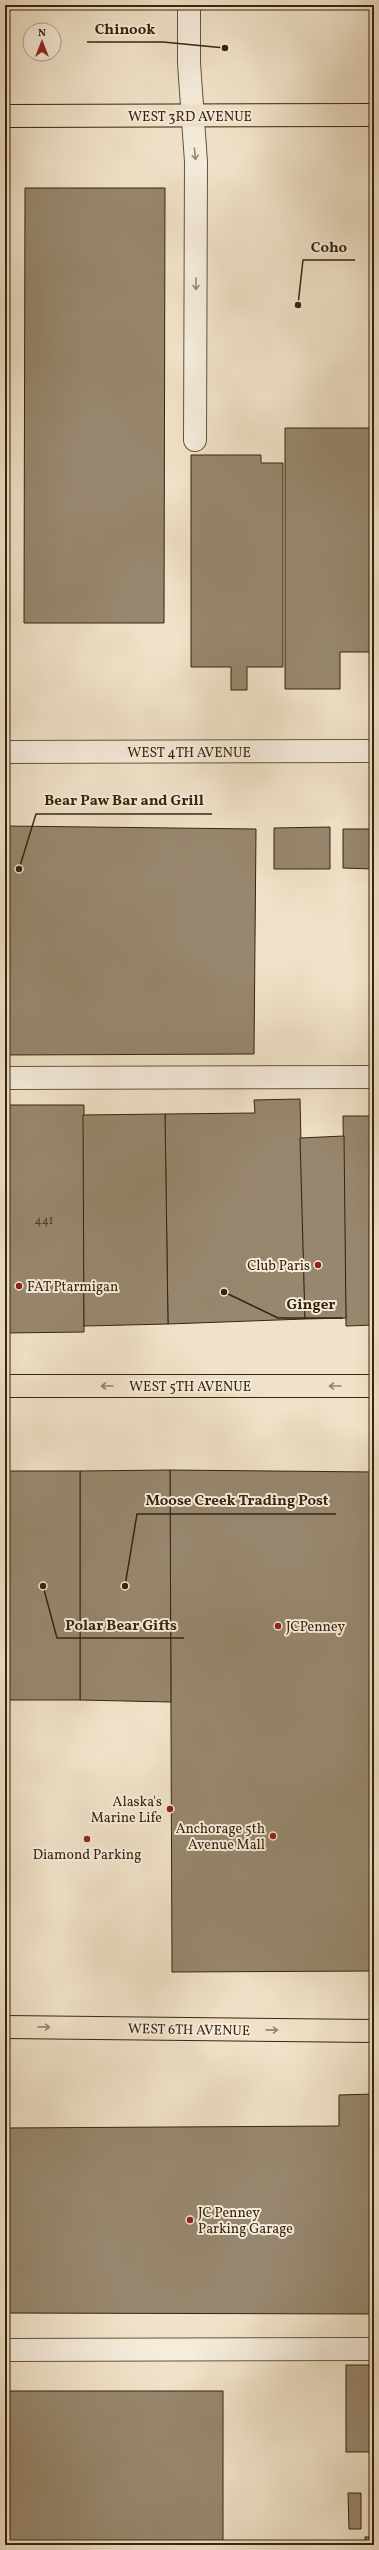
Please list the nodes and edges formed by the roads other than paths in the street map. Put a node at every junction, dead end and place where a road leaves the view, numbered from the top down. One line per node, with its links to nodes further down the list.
1 (189, 5): 4 (street)
2 (374, 115): 4 (main road, WEST 3RD AVENUE)
3 (5, 116): 4 (main road, WEST 3RD AVENUE)
4 (192, 116): 5 (street, one-way to 5)
5 (195, 440)
6 (374, 751): 7 (street, WEST 4TH AVENUE)
7 (5, 752)
8 (374, 1077): 9 (street)
9 (5, 1078)
10 (5, 1386): 11 (main road, WEST 5TH AVENUE, one-way to 10)
11 (374, 1386)
12 (5, 2027): 13 (main road, WEST 6TH AVENUE, one-way to 13)
13 (374, 2031)
14 (5, 2350): 15 (street)
15 (374, 2350)

